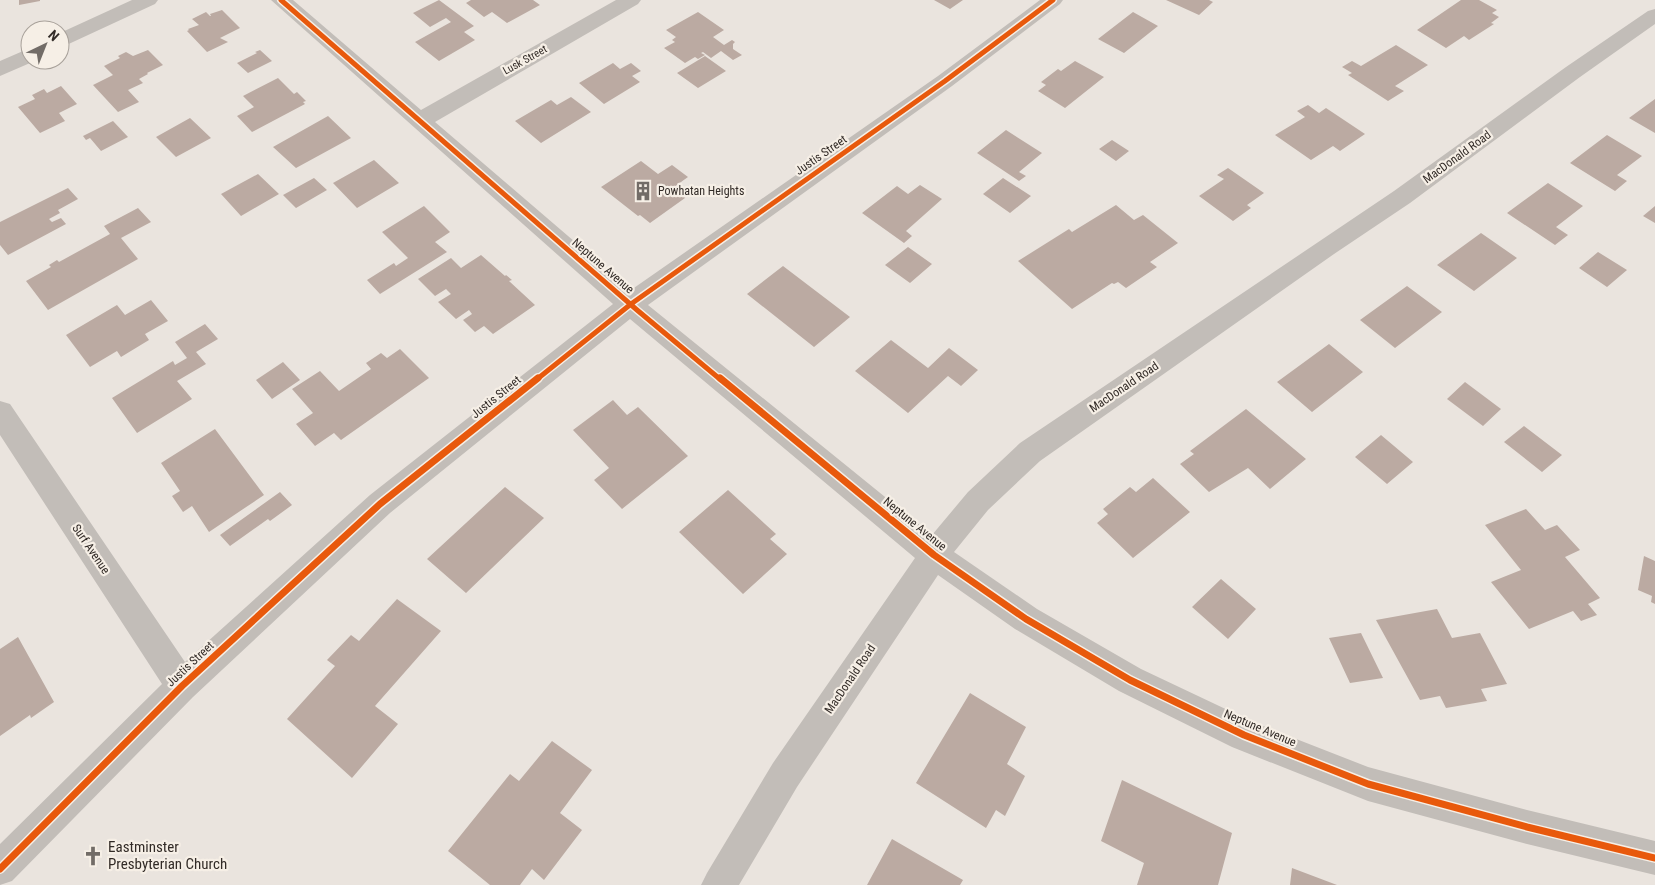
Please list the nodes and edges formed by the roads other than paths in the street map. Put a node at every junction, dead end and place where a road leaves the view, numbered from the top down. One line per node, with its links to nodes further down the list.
1 (148, 0): 6 (street)
2 (281, 0): 9 (street, Neptune Avenue)
3 (631, 0): 9 (street, Lusk Street)
4 (1053, 0): 10 (street, Justis Street)
5 (1655, 15): 12 (street, MacDonald Road)
6 (70, 36)
7 (20, 60): 8 (street)
8 (0, 69)
9 (419, 122): 10 (street, Neptune Avenue)
10 (630, 304): 12 (street, Neptune Avenue); 13 (street, Justis Street)
11 (0, 412): 13 (street, Surf Avenue)
12 (934, 554): 14 (street, Neptune Avenue); 16 (street, MacDonald Road)
13 (182, 686): 15 (street, Justis Street)
14 (1655, 858)
15 (0, 869)
16 (720, 885)

